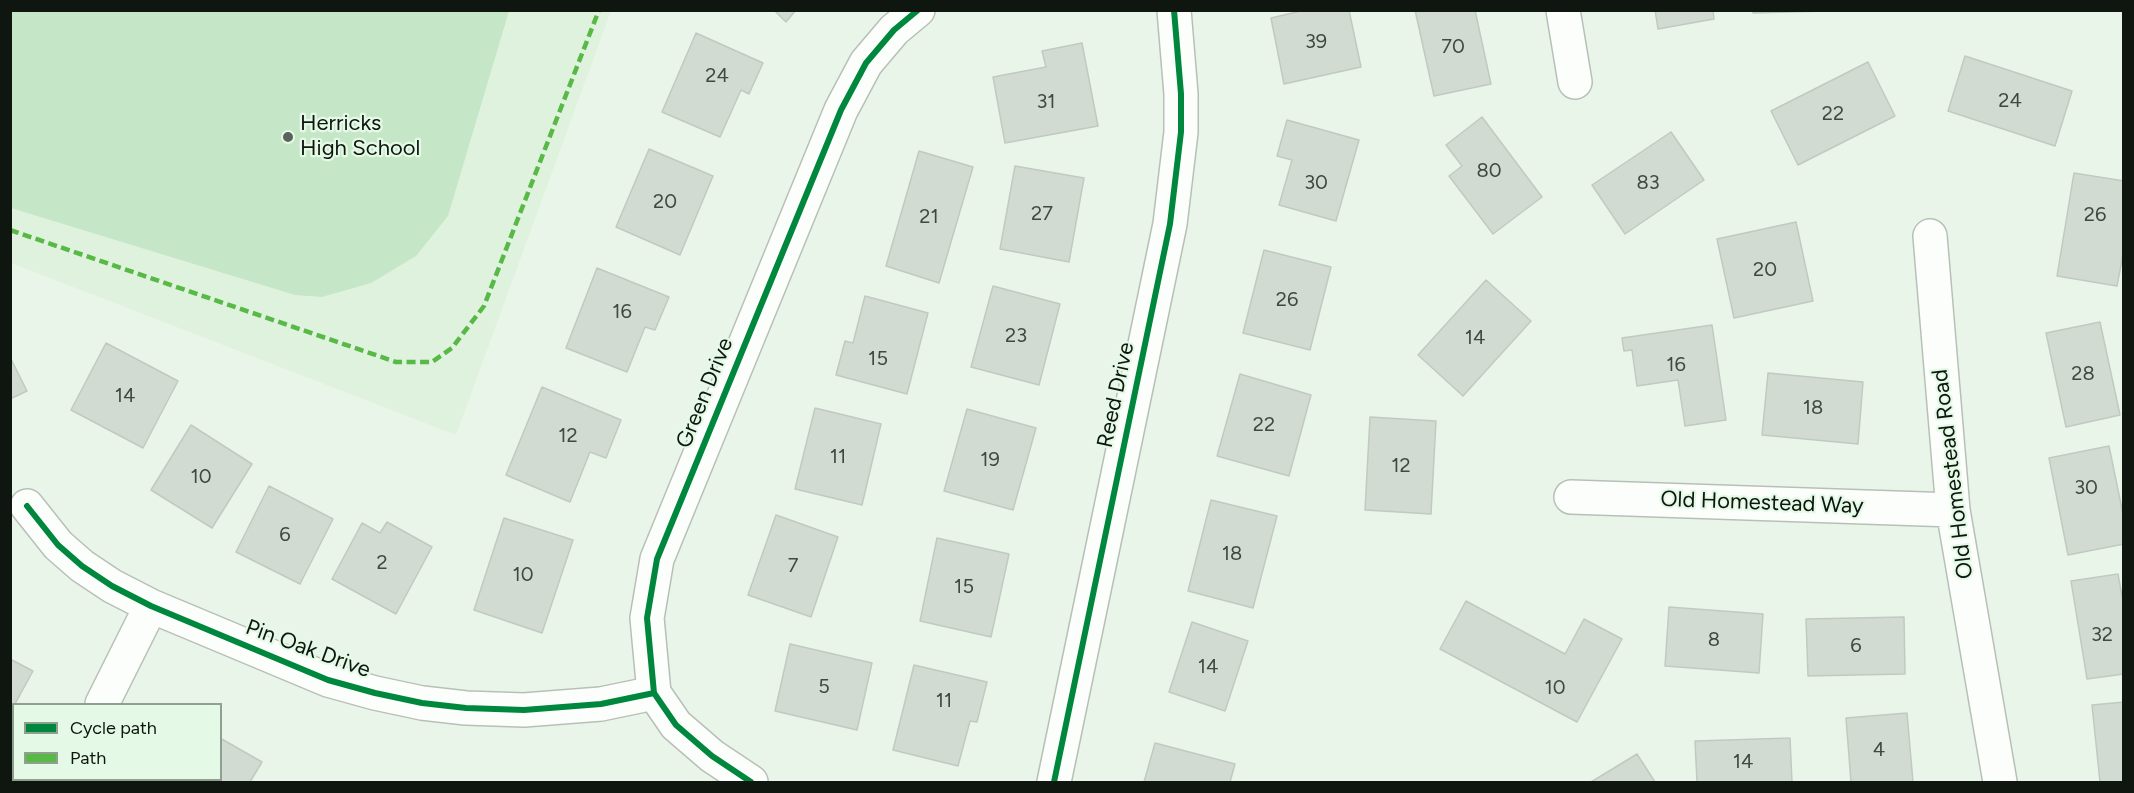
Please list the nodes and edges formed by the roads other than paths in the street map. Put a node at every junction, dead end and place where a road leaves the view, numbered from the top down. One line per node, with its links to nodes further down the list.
1 (918, 10): 10 (street, Green Drive)
2 (1174, 10): 13 (street, Reed Drive)
3 (1563, 10): 4 (street)
4 (1575, 82)
5 (1930, 236): 8 (street, Old Homestead Road)
6 (1571, 497): 8 (street, Old Homestead Way)
7 (27, 506): 9 (street, Pin Oak Drive)
8 (1953, 510): 14 (street, Old Homestead Road)
9 (151, 606): 10 (street, Pin Oak Drive); 11 (street)
10 (654, 693): 12 (street, Green Drive)
11 (103, 703)
12 (751, 783)
13 (1054, 783)
14 (2000, 783)

